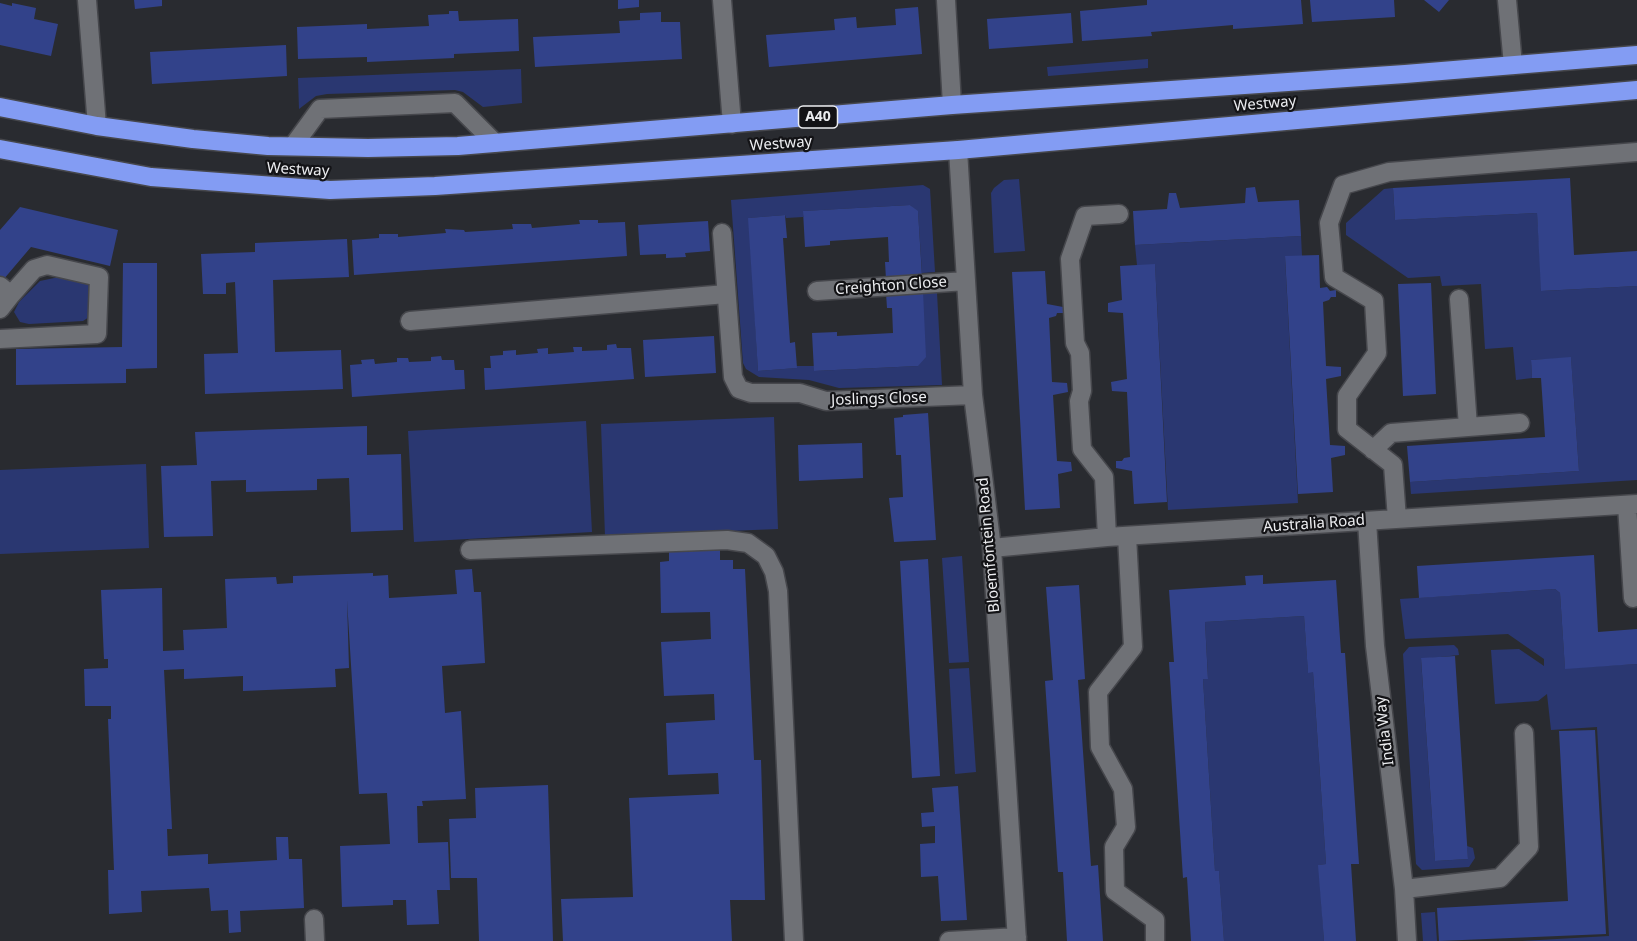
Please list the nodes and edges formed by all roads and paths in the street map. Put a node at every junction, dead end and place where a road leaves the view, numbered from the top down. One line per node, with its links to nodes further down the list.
1 (87, 0): 11 (street)
2 (722, 0): 10 (street)
3 (946, 0): 8 (street)
4 (1507, 0): 6 (street)
5 (1637, 55): 6 (highway, Westway / A40)
6 (1513, 65): 8 (highway, Westway / A40)
7 (1637, 90): 15 (highway, Westway)
8 (952, 105): 10 (highway, Westway / A40)
9 (0, 107): 11 (highway, Westway / A40)
10 (732, 124): 12 (highway, Westway / A40)
11 (97, 126): 13 (highway, Westway / A40)
12 (495, 143): 13 (highway, Westway / A40); 13 (street)
13 (293, 146)
14 (0, 149): 15 (highway, Westway)
15 (958, 150): 19 (street, Bloemfontein Road)
16 (1637, 152): 29 (street)
17 (1119, 214): 34 (street)
18 (722, 233): 21 (street, Joslings Close)
19 (966, 281): 20 (street, Creighton Close); 26 (street, Bloemfontein Road)
20 (817, 291)
21 (726, 294): 24 (street); 26 (street, Joslings Close)
22 (4, 297): 25 (street)
23 (1459, 299): 28 (street)
24 (410, 321)
25 (0, 339)
26 (973, 395): 35 (street, Bloemfontein Road)
27 (1520, 423): 28 (street)
28 (1468, 427): 29 (street)
29 (1373, 450): 31 (street)
30 (1632, 504): 31 (street, Australia Road); 37 (street)
31 (1396, 519): 32 (street, Australia Road)
32 (1367, 521): 33 (street, Australia Road); 39 (street, India Way)
33 (1126, 536): 34 (street, Australia Road); 45 (street)
34 (1107, 537): 35 (street, Australia Road)
35 (992, 548): 41 (street, Bloemfontein Road)
36 (470, 550): 43 (street)
37 (1633, 598)
38 (1524, 733): 39 (street)
39 (1404, 889): 46 (street, India Way)
40 (314, 919): 42 (street)
41 (1017, 939): 44 (street)
42 (315, 941)
43 (794, 941)
44 (949, 941)
45 (1155, 941)
46 (1407, 941)

